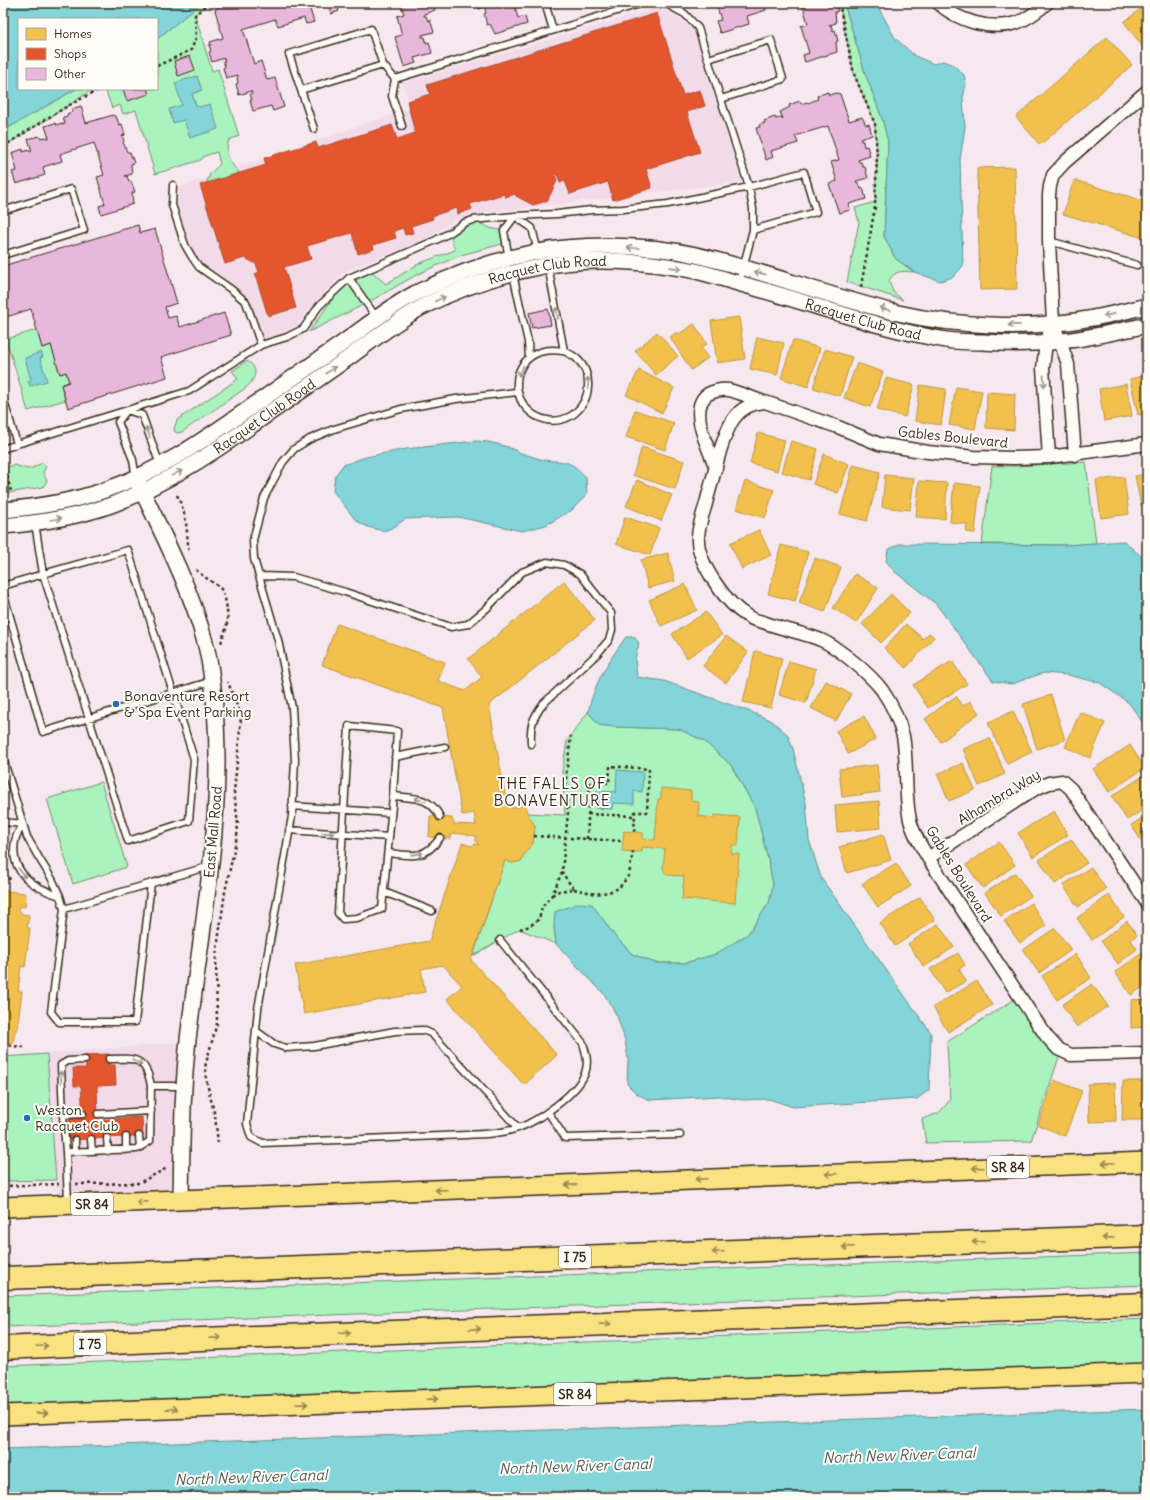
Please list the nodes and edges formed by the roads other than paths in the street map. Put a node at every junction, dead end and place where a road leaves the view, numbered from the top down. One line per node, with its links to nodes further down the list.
1 (545, 3): 6 (lane)
2 (643, 3): 6 (lane)
3 (665, 3): 7 (lane)
4 (938, 3): 5 (street)
5 (1047, 3)
6 (553, 30): 9 (lane)
7 (708, 59): 12 (lane); 12 (lane)
8 (383, 65): 9 (lane); 10 (lane); 10 (lane)
9 (395, 79): 13 (lane)
10 (301, 90): 14 (lane)
11 (1147, 91): 20 (street)
12 (721, 99): 16 (lane)
13 (402, 126)
14 (314, 129)
15 (173, 185): 35 (lane)
16 (749, 188): 18 (lane); 19 (lane); 19 (lane)
17 (3, 211): 21 (lane)
18 (515, 216): 22 (lane); 23 (lane); 27 (lane)
19 (753, 230): 25 (lane)
20 (1049, 241): 24 (lane); 31 (street)
21 (3, 255)
22 (509, 257): 23 (street, Racquet Club Road); 26 (lane); 30 (street, Racquet Club Road)
23 (542, 258): 25 (street, Racquet Club Road, one-way to 23); 26 (street, Racquet Club Road); 28 (street, Racquet Club Road, one-way to 28); 36 (lane, one-way to 23)
24 (1137, 265)
25 (742, 268): 28 (lane); 31 (street, Racquet Club Road, one-way to 25)
26 (512, 272): 33 (street, Racquet Club Road, one-way to 26); 37 (lane)
27 (349, 278): 30 (lane); 35 (lane)
28 (739, 283): 34 (street, Racquet Club Road)
29 (1147, 306): 31 (street, Racquet Club Road, one-way to 31)
30 (376, 317): 33 (lane); 47 (street, Racquet Club Road)
31 (1053, 323): 34 (street)
32 (1147, 325): 34 (street, Racquet Club Road)
33 (385, 330): 50 (street, Racquet Club Road, one-way to 33)
34 (1053, 342): 45 (street); 46 (street, one-way to 46)
35 (261, 345): 41 (lane)
36 (564, 351): 37 (lane); 38 (lane, one-way to 36)
37 (529, 358): 38 (lane, one-way to 38)
38 (517, 392): 55 (lane)
39 (3, 398): 42 (lane)
40 (765, 402): 46 (street, Gables Boulevard); 48 (street, Gables Boulevard); 48 (street, Gables Boulevard)
41 (128, 410): 42 (lane); 47 (lane, one-way to 41); 49 (lane)
42 (17, 444): 44 (lane)
43 (1147, 444): 45 (street, Gables Boulevard)
44 (3, 449)
45 (1075, 455): 46 (street, Gables Boulevard)
46 (1049, 457)
47 (160, 465): 49 (street, Racquet Club Road); 50 (lane)
48 (716, 468): 77 (street, Gables Boulevard)
49 (136, 478): 50 (street, East Mall Road); 51 (street, Racquet Club Road)
50 (142, 492): 52 (street, Racquet Club Road, one-way to 50); 58 (street, East Mall Road)
51 (3, 510)
52 (34, 523): 53 (street, Racquet Club Road); 54 (lane)
53 (3, 526)
54 (43, 574): 56 (lane); 59 (lane); 60 (lane)
55 (260, 576): 61 (lane); 66 (lane)
56 (3, 586)
57 (3, 592): 60 (lane)
58 (212, 681): 59 (lane); 78 (street, East Mall Road)
59 (173, 693): 60 (lane); 60 (lane)
60 (88, 718)
61 (531, 744)
62 (445, 747): 63 (lane)
63 (395, 757): 65 (lane); 67 (lane)
64 (3, 758): 71 (lane)
65 (393, 796): 68 (lane); 69 (lane, one-way to 65)
66 (292, 806): 67 (lane); 72 (lane)
67 (343, 810): 68 (lane); 73 (lane)
68 (391, 813): 74 (lane)
69 (440, 817)
70 (3, 822): 71 (lane)
71 (23, 824): 81 (lane); 81 (lane, one-way to 81)
72 (289, 830): 73 (lane, one-way to 73); 86 (lane)
73 (343, 834): 74 (lane); 80 (lane)
74 (389, 837): 76 (lane)
75 (440, 838): 76 (lane, one-way to 75)
76 (388, 853): 80 (lane)
77 (928, 858): 82 (street, Alhambra Way); 87 (street, Gables Boulevard)
78 (210, 866): 79 (lane); 91 (street, East Mall Road)
79 (151, 883): 83 (lane); 83 (lane)
80 (384, 892): 84 (lane)
81 (60, 896): 83 (lane)
82 (1147, 903)
83 (64, 908)
84 (432, 911)
85 (500, 940): 93 (lane)
86 (256, 1031): 97 (lane); 97 (lane)
87 (1147, 1053)
88 (109, 1059): 90 (lane, one-way to 90)
89 (85, 1060): 96 (lane, one-way to 89)
90 (151, 1086): 91 (lane); 92 (lane)
91 (185, 1086): 111 (street, East Mall Road)
92 (151, 1111): 95 (lane); 104 (lane)
93 (548, 1112): 97 (lane); 98 (lane)
94 (83, 1114): 96 (lane)
95 (98, 1114)
96 (64, 1115): 108 (lane)
97 (518, 1128)
98 (680, 1135)
99 (139, 1136): 104 (lane)
100 (126, 1137): 105 (lane)
101 (107, 1138): 107 (lane)
102 (91, 1139): 106 (lane)
103 (74, 1140): 109 (lane)
104 (140, 1148): 105 (lane)
105 (126, 1150): 107 (lane)
106 (92, 1151): 107 (lane); 109 (lane)
107 (108, 1151)
108 (66, 1152): 109 (lane); 112 (lane)
109 (75, 1152)
110 (1147, 1162): 111 (main road, SR 84, one-way to 111)
111 (181, 1201): 112 (main road, SR 84, one-way to 112)
112 (68, 1205): 113 (main road, SR 84)
113 (3, 1207)
114 (1147, 1236): 115 (highway, I 75, one-way to 115)
115 (3, 1278)
116 (1147, 1304): 117 (highway, I 75, one-way to 116)
117 (3, 1348)
118 (1147, 1373): 119 (main road, SR 84, one-way to 118)
119 (3, 1415)

